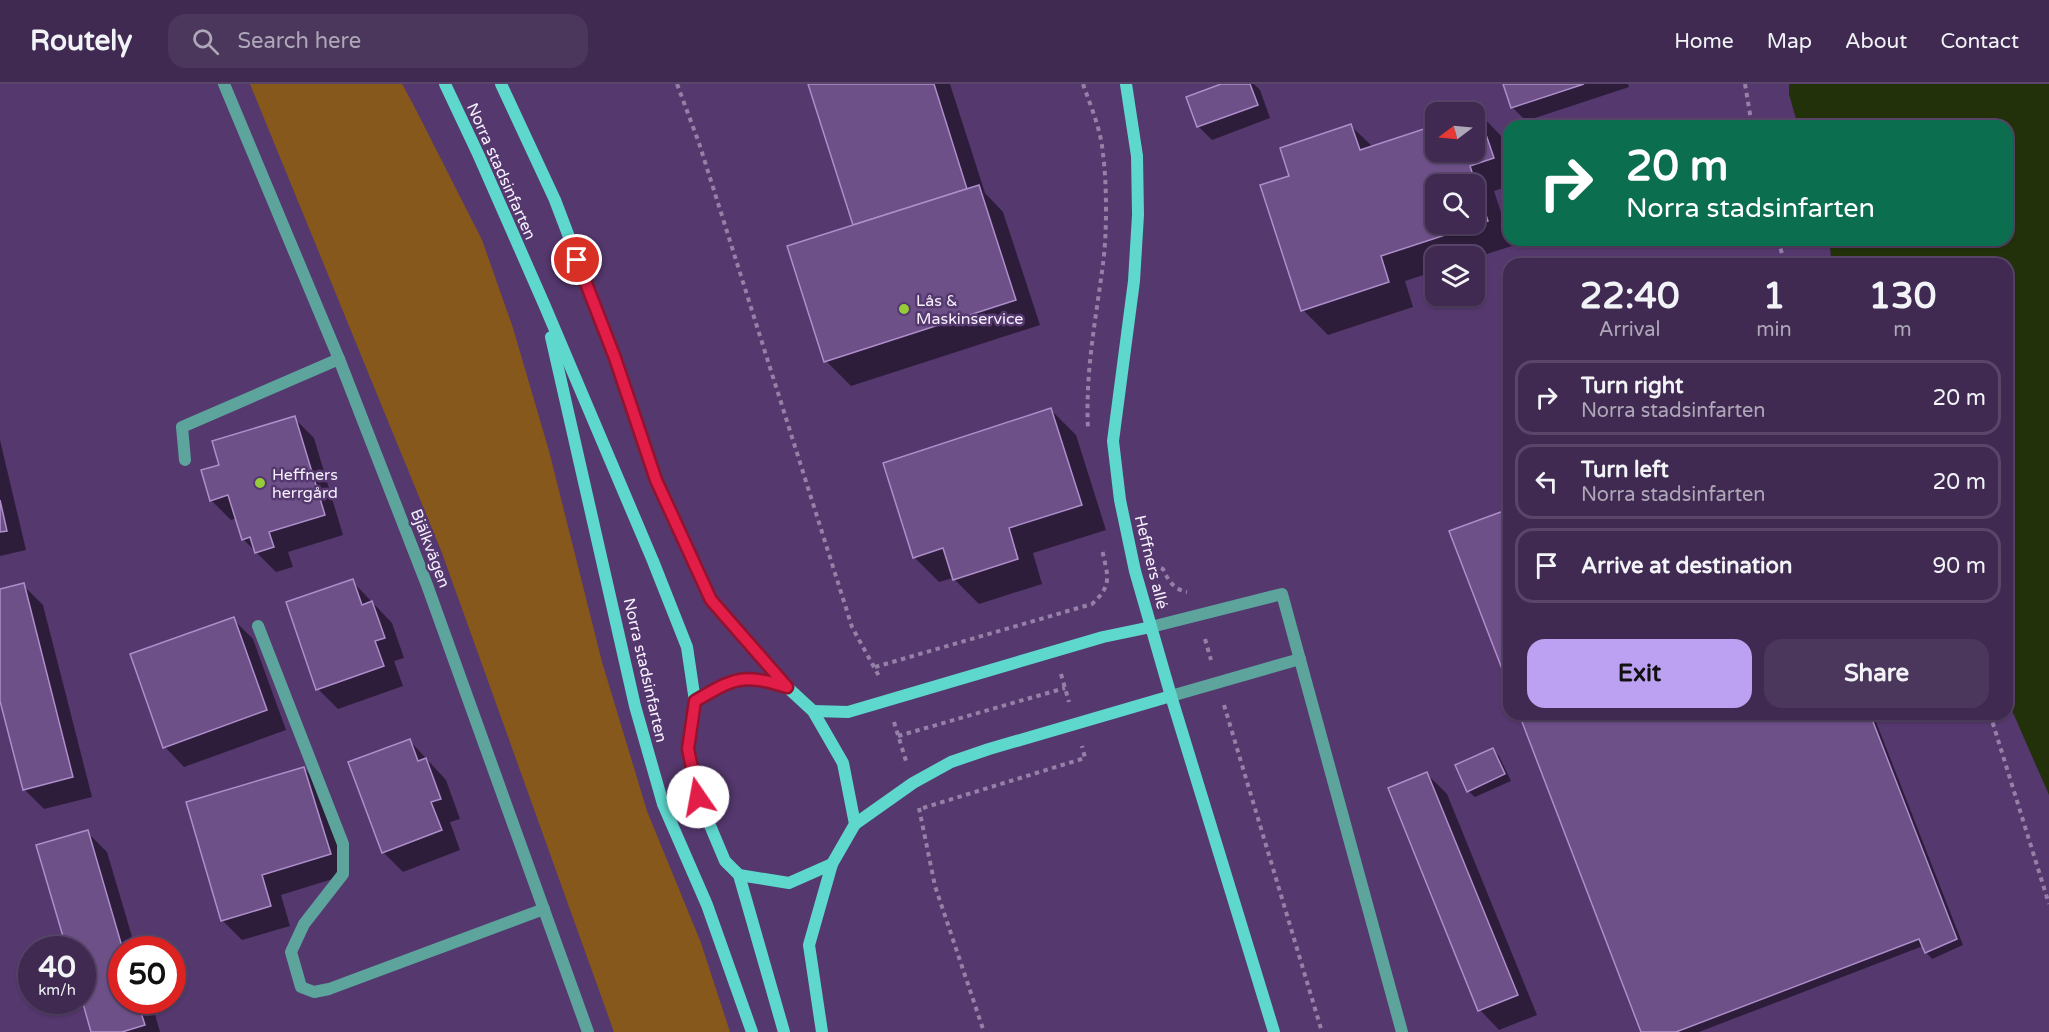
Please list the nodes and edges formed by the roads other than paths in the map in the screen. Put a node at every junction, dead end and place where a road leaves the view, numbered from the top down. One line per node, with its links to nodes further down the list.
1 (224, 84): 6 (street, Bjälkvägen)
2 (445, 84): 5 (main road, Norra stadsinfarten)
3 (501, 84): 11 (main road)
4 (1126, 84): 9 (main road, Heffners allé)
5 (544, 304): 13 (main road, Norra stadsinfarten); 20 (main road, Norra stadsinfarten)
6 (339, 359): 7 (street); 18 (street, Bjälkvägen)
7 (185, 460)
8 (258, 626): 18 (street)
9 (1151, 627): 10 (street); 12 (main road, Heffners allé); 14 (main road)
10 (1300, 659): 12 (street); 24 (street)
11 (787, 687): 13 (main road); 14 (main road)
12 (1171, 696): 15 (main road); 23 (main road, Heffners allé)
13 (695, 701): 17 (main road, Norra stadsinfarten)
14 (813, 711): 15 (main road)
15 (855, 824): 16 (main road)
16 (832, 864): 17 (main road); 22 (main road)
17 (739, 875): 21 (main road, Norra stadsinfarten)
18 (544, 909): 19 (street, Bjälkvägen)
19 (588, 1032)
20 (752, 1032)
21 (784, 1032)
22 (822, 1032)
23 (1274, 1032)
24 (1402, 1032)

